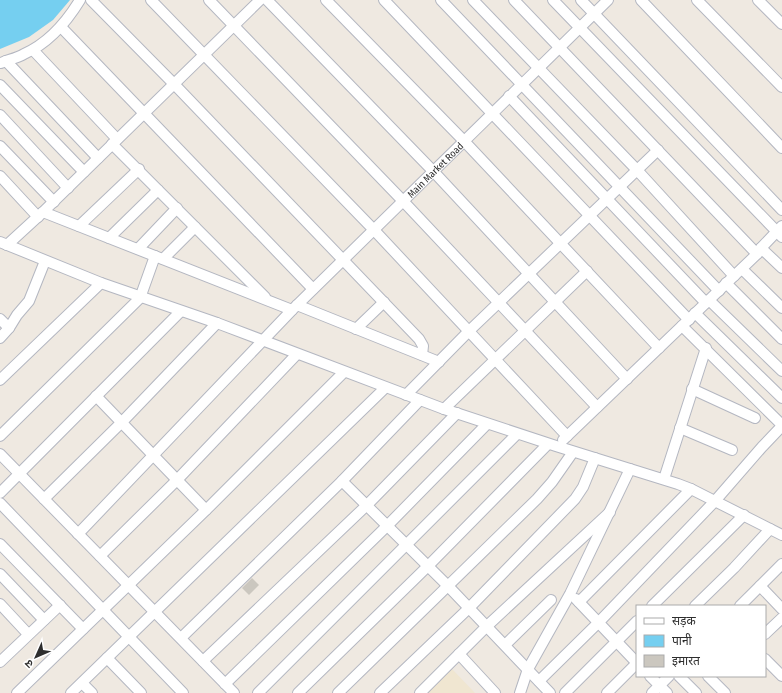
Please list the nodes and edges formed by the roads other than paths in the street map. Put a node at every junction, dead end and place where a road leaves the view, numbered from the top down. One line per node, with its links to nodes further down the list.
1 (80, 0): 21 (street)
2 (92, 0): 28 (street)
3 (151, 0): 25 (street)
4 (209, 0): 20 (street)
5 (260, 0): 20 (street)
6 (267, 0): 44 (street)
7 (326, 0): 37 (street)
8 (384, 0): 33 (street)
9 (441, 0): 29 (street)
10 (472, 0): 27 (street)
11 (514, 0): 23 (street)
12 (553, 0): 22 (street)
13 (581, 0): 18 (street)
14 (608, 0): 18 (street, Main Market Road)
15 (640, 0): 39 (street)
16 (697, 0): 31 (street)
17 (758, 0): 19 (street)
18 (594, 14): 22 (street, Main Market Road); 54 (street)
19 (782, 24)
20 (234, 26): 25 (street); 51 (street)
21 (61, 27): 24 (street); 34 (street)
22 (580, 27): 23 (street, Main Market Road); 60 (street)
23 (560, 47): 27 (street, Main Market Road); 40 (street)
24 (32, 50): 26 (street); 36 (street)
25 (204, 54): 28 (street); 59 (street)
26 (3, 62): 41 (street)
27 (538, 68): 29 (street, Main Market Road); 43 (street)
28 (174, 84): 34 (street); 67 (street)
29 (522, 84): 32 (street, Main Market Road); 47 (street)
30 (0, 85): 45 (street)
31 (782, 87)
32 (509, 96): 33 (street, Main Market Road); 50 (street)
33 (492, 113): 37 (street, Main Market Road); 56 (street)
34 (144, 114): 36 (street); 74 (street)
35 (0, 115): 48 (street)
36 (115, 141): 41 (street); 42 (street)
37 (464, 141): 44 (street, Main Market Road); 63 (street)
38 (0, 146): 52 (street)
39 (782, 148)
40 (658, 150): 43 (street); 65 (street)
41 (98, 158): 45 (street)
42 (139, 169): 49 (street); 57 (street)
43 (637, 170): 47 (street); 72 (street)
44 (433, 171): 51 (street, Main Market Road); 71 (street)
45 (84, 172): 48 (street)
46 (0, 176): 55 (street)
47 (620, 187): 50 (street); 72 (street)
48 (68, 188): 52 (street)
49 (158, 190): 53 (street); 61 (street)
50 (608, 199): 56 (street); 77 (street)
51 (403, 201): 59 (street, Main Market Road); 80 (street)
52 (54, 202): 55 (street)
53 (177, 208): 58 (street); 64 (street)
54 (782, 210)
55 (41, 215): 57 (street); 62 (street)
56 (590, 215): 63 (street); 85 (street)
57 (79, 226): 61 (street)
58 (195, 227): 66 (street); 76 (street)
59 (374, 230): 67 (street, Main Market Road); 89 (street)
60 (780, 232): 65 (street)
61 (109, 238): 64 (street)
62 (4, 243): 68 (street)
63 (560, 244): 70 (street); 71 (street)
64 (138, 249): 66 (street)
65 (759, 251): 69 (street); 72 (street)
66 (159, 258): 75 (street); 76 (street)
67 (344, 260): 74 (street, Main Market Road); 78 (street)
68 (45, 261): 73 (street); 87 (street)
69 (782, 268)
70 (587, 271): 79 (street); 94 (street)
71 (529, 274): 79 (street); 80 (street)
72 (730, 280): 77 (street); 82 (street); 92 (street)
73 (101, 283): 75 (street); 103 (street)
74 (313, 289): 81 (street, Main Market Road)
75 (140, 298): 83 (street); 119 (street)
76 (268, 300): 81 (street)
77 (708, 301): 85 (street); 100 (street)
78 (384, 302): 88 (street); 97 (street)
79 (555, 302): 90 (street); 102 (street)
80 (499, 303): 89 (street); 90 (street)
81 (295, 307): 88 (street); 93 (street, Main Market Road)
82 (782, 308)
83 (180, 312): 86 (street); 107 (street)
84 (0, 319): 87 (street)
85 (689, 320): 94 (street); 95 (street); 108 (street)
86 (217, 323): 93 (street); 114 (street)
87 (9, 328): 91 (street)
88 (356, 329): 97 (street)
89 (469, 331): 98 (street); 99 (street)
90 (525, 331): 98 (street); 110 (street)
91 (0, 338)
92 (782, 339)
93 (262, 341): 96 (street); 125 (street, Main Market Road)
94 (659, 348): 102 (street)
95 (706, 348): 105 (street); 116 (street)
96 (297, 354): 101 (street); 130 (street)
97 (422, 355): 99 (street)
98 (495, 359): 111 (street); 120 (street)
99 (439, 362): 106 (street)
100 (782, 371)
101 (344, 372): 104 (street); 138 (street)
102 (627, 379): 110 (street)
103 (0, 380)
104 (385, 388): 106 (street); 165 (street)
105 (692, 389): 113 (street); 117 (street)
106 (406, 395): 109 (street)
107 (96, 396): 114 (street); 128 (street)
108 (782, 398)
109 (420, 400): 111 (street); 131 (street)
110 (598, 407): 120 (street)
111 (444, 409): 112 (street)
112 (457, 413): 115 (street); 137 (street)
113 (755, 418)
114 (122, 422): 125 (street); 134 (street)
115 (487, 424): 118 (street); 141 (street)
116 (782, 426): 135 (street)
117 (680, 428): 122 (street); 129 (street)
118 (517, 434): 121 (street); 146 (street)
119 (0, 436)
120 (567, 436): 121 (street)
121 (552, 445): 123 (street); 148 (street)
122 (732, 450)
123 (573, 452): 126 (street); 152 (street)
124 (0, 454): 128 (street)
125 (154, 455): 130 (street); 143 (street, Main Market Road)
126 (594, 458): 127 (street); 162 (street)
127 (630, 469): 129 (street); 139 (street)
128 (19, 474): 133 (street); 134 (street)
129 (664, 479): 132 (street)
130 (177, 480): 138 (street); 147 (street)
131 (342, 481): 137 (street); 175 (street)
132 (691, 489): 135 (street); 156 (street)
133 (0, 494)
134 (44, 499): 143 (street)
135 (715, 501): 140 (street); 169 (street)
136 (0, 503): 164 (street)
137 (367, 505): 141 (street); 182 (street)
138 (206, 510): 151 (street)
139 (610, 512): 154 (street); 170 (street)
140 (744, 515): 142 (street); 159 (street)
141 (387, 526): 146 (street); 193 (street)
142 (770, 529): 144 (street); 160 (street)
143 (78, 534): 147 (street)
144 (782, 535)
145 (0, 544): 158 (street)
146 (406, 545): 148 (street); 201 (street)
147 (100, 556): 151 (street)
148 (428, 566): 152 (street); 202 (street)
149 (781, 568): 153 (street)
150 (0, 574): 167 (street)
151 (128, 585): 164 (street); 165 (street)
152 (448, 586): 162 (street); 203 (street)
153 (760, 586): 161 (street); 163 (street)
154 (570, 594): 156 (street); 185 (street)
155 (551, 600): 177 (street)
156 (580, 602): 169 (street)
157 (0, 604): 173 (street)
158 (60, 605): 167 (street); 171 (street)
159 (653, 605)
160 (696, 605)
161 (741, 605)
162 (469, 608): 170 (street); 204 (street)
163 (782, 609)
164 (103, 610): 171 (street); 174 (street)
165 (154, 612): 174 (street); 175 (street)
166 (782, 618): 172 (street)
167 (44, 620): 173 (street)
168 (636, 622): 176 (street)
169 (598, 623): 176 (street); 191 (street)
170 (487, 626): 177 (street); 178 (street)
171 (83, 629): 195 (street)
172 (766, 633)
173 (28, 634): 181 (street)
174 (129, 637): 179 (street); 199 (street)
175 (181, 638): 182 (street)
176 (616, 642): 183 (street); 209 (street)
177 (505, 645): 185 (street)
178 (459, 654): 205 (street); 206 (street)
179 (107, 658): 192 (street); 198 (street)
180 (766, 660): 186 (street)
181 (0, 661)
182 (203, 661): 193 (street)
183 (636, 662)
184 (636, 664): 210 (street)
185 (528, 669): 191 (street); 207 (street)
186 (782, 676)
187 (651, 677): 194 (street)
188 (669, 677): 194 (street)
189 (680, 677): 212 (street)
190 (715, 678): 213 (street)
191 (539, 681): 208 (street)
192 (82, 683): 196 (street); 197 (street)
193 (225, 684): 200 (street)
194 (663, 689): 211 (street)
195 (17, 693)
196 (71, 693)
197 (92, 693)
198 (140, 693)
199 (183, 693)
200 (234, 693)
201 (258, 693)
202 (298, 693)
203 (338, 693)
204 (380, 693)
205 (420, 693)
206 (495, 693)
207 (520, 693)
208 (550, 693)
209 (565, 693)
210 (607, 693)
211 (652, 693)
212 (696, 693)
213 (725, 693)

